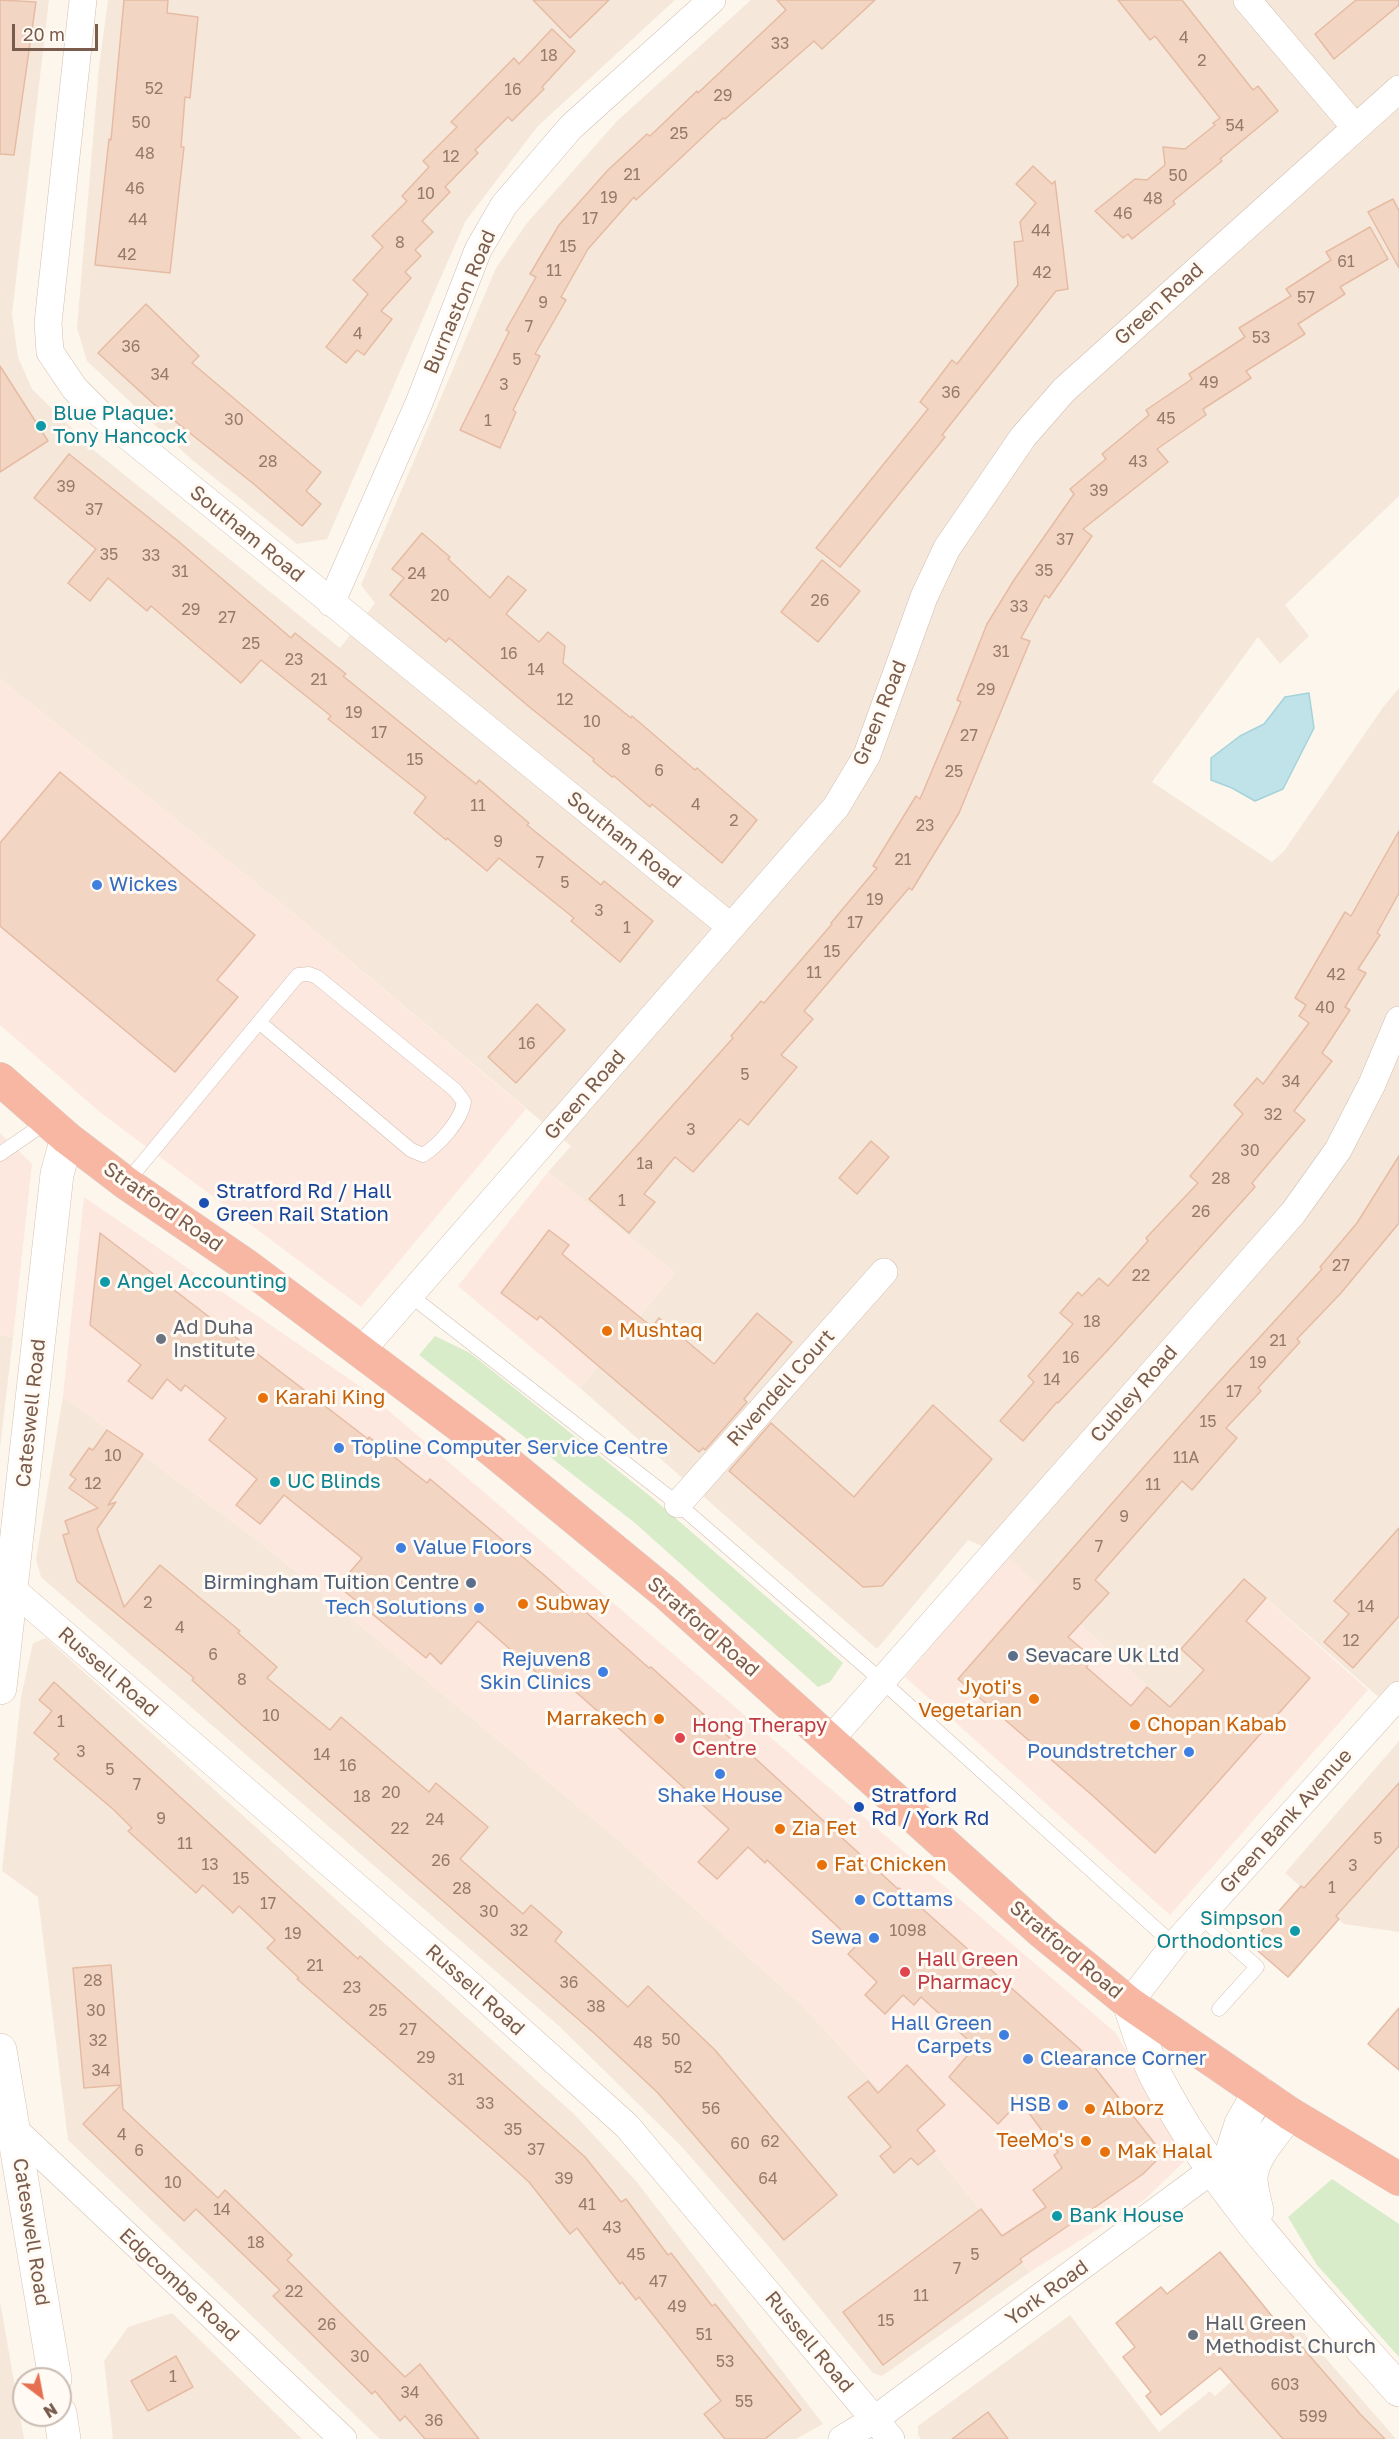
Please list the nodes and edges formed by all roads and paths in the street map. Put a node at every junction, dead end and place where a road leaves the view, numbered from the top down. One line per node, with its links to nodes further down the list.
1 (83, 0): 6 (street, Southam Road)
2 (712, 0): 6 (street, Burnaston Road)
3 (1247, 0): 5 (street)
4 (1399, 90): 5 (street, Green Road)
5 (1355, 127): 7 (street, Green Road)
6 (331, 603): 7 (street, Southam Road)
7 (730, 927): 15 (street, Green Road)
8 (1399, 1020): 19 (street, Cubley Road)
9 (259, 1022): 9 (lane); 13 (lane)
10 (0, 1080): 11 (highway, Stratford Road)
11 (57, 1130): 12 (lane); 13 (highway, Stratford Road); 18 (street, Cateswell Road)
12 (0, 1154)
13 (126, 1183): 16 (highway, Stratford Road)
14 (884, 1272): 17 (street, Rivendell Court)
15 (411, 1296): 16 (street, Green Road); 17 (lane)
16 (362, 1350): 22 (highway, Stratford Road)
17 (678, 1504): 19 (lane)
18 (12, 1589): 20 (street, Cateswell Road); 35 (street, Russell Road)
19 (882, 1681): 22 (street, Cubley Road); 24 (lane)
20 (0, 1688)
21 (1399, 1695): 23 (street, Green Bank Avenue)
22 (830, 1740): 25 (highway, Stratford Road)
23 (1200, 1916): 24 (street, Green Bank Avenue); 26 (lane)
24 (1174, 1945): 25 (street, Green Bank Avenue)
25 (1129, 2003): 28 (highway, Stratford Road); 31 (street)
26 (1219, 2009)
27 (0, 2050): 30 (street, Cateswell Road)
28 (1259, 2092): 29 (highway, Stratford Road); 31 (street)
29 (1289, 2114): 31 (street); 32 (highway, Stratford Road)
30 (8, 2115): 33 (street, Cateswell Road); 36 (street, Edgcombe Road)
31 (1232, 2165): 34 (street); 35 (street, York Road)
32 (1399, 2179)
33 (53, 2367)
34 (1399, 2390)
35 (883, 2429): 37 (street, York Road)
36 (343, 2439)
37 (842, 2439)

